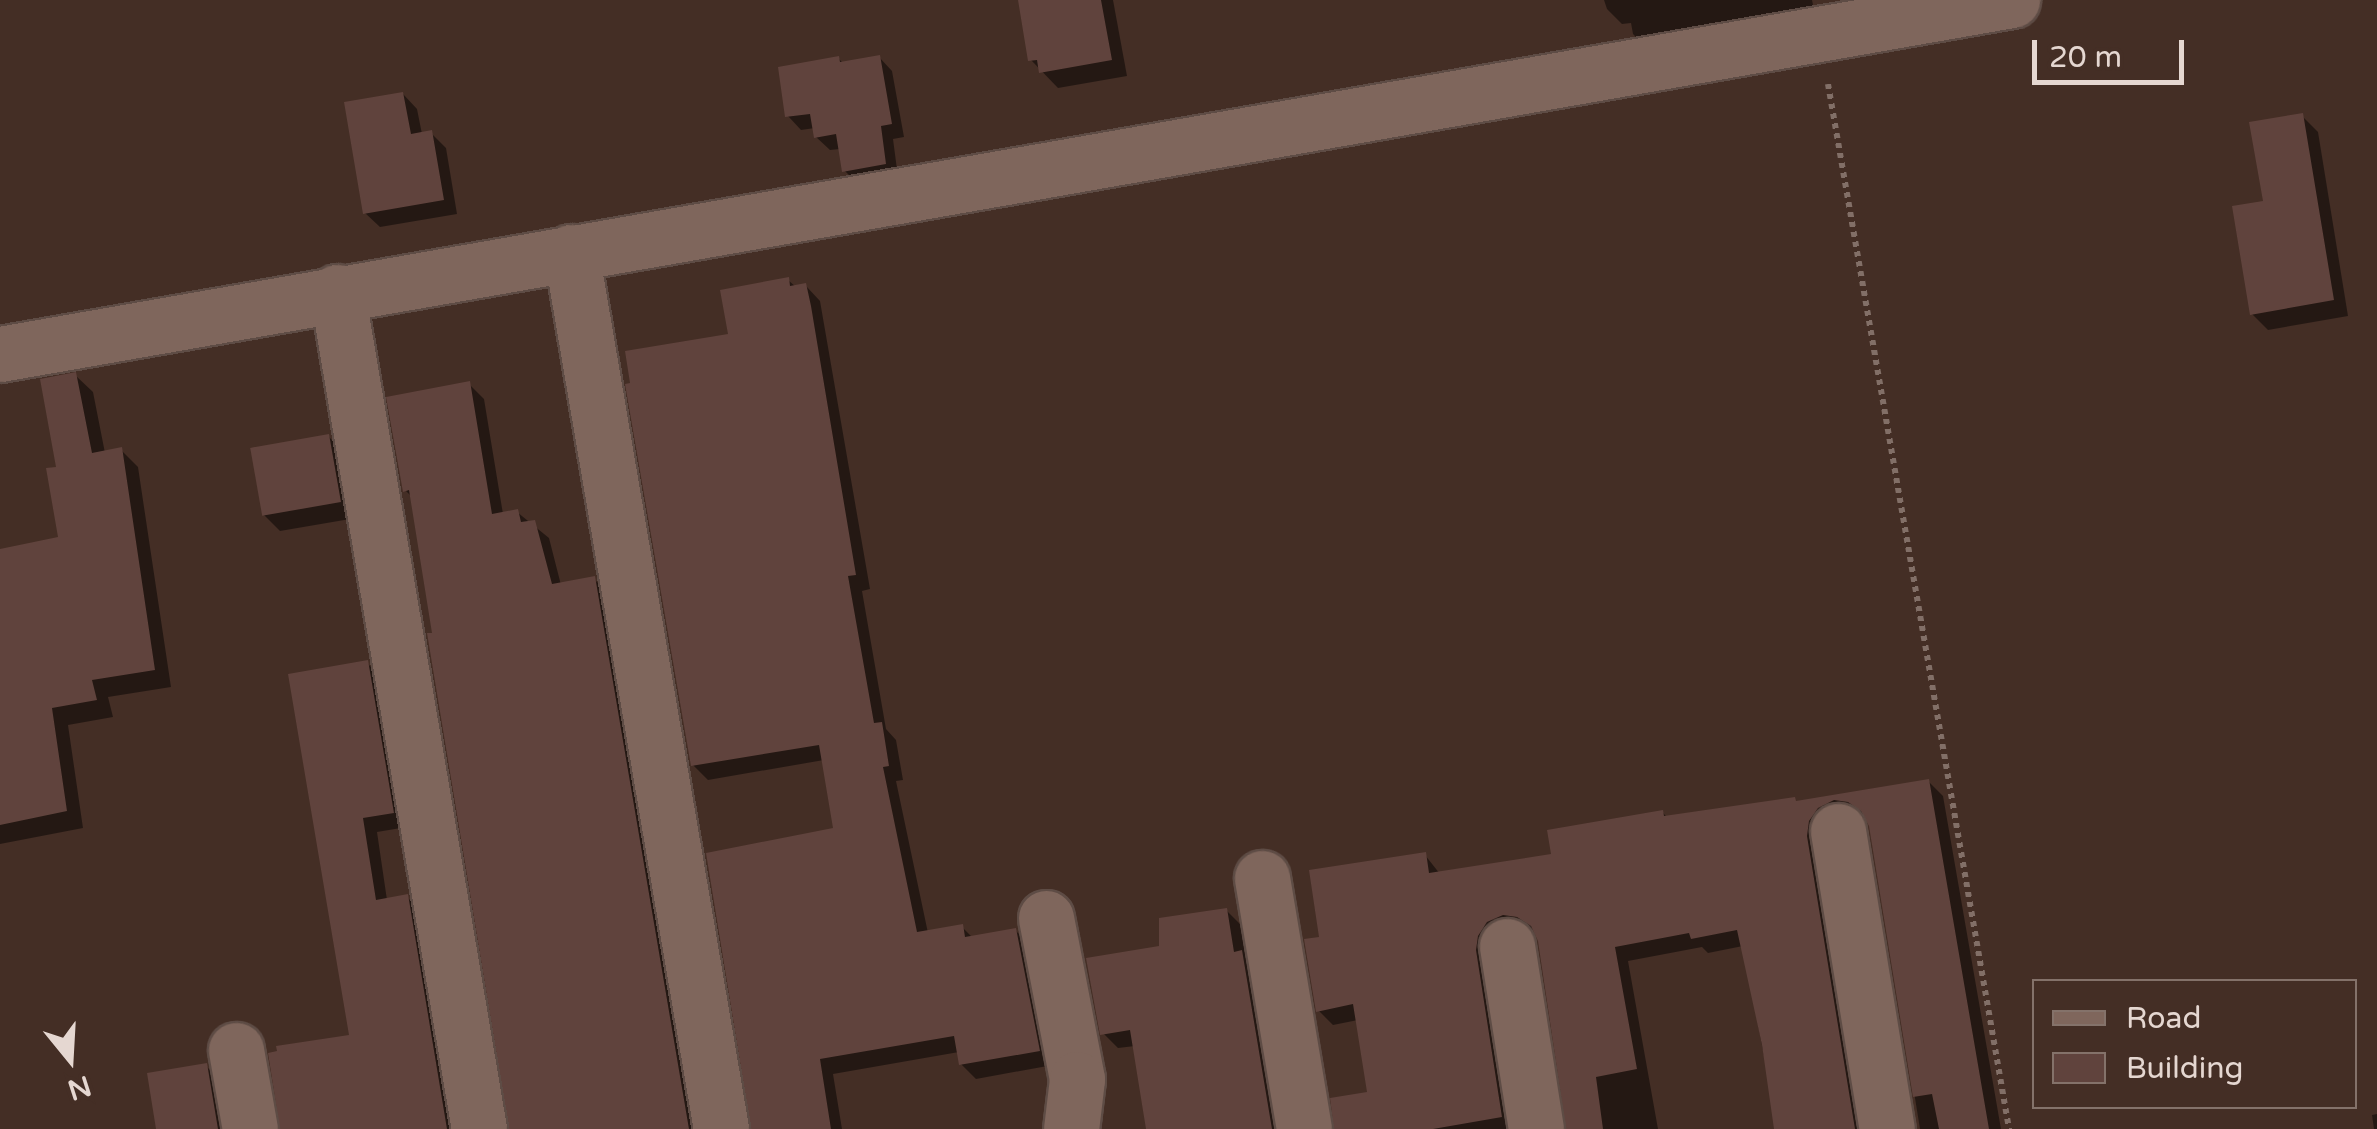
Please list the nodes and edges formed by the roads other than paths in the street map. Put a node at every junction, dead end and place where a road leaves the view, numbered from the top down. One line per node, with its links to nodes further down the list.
1 (2012, 0): 2 (street)
2 (1816, 16): 3 (street)
3 (571, 252): 4 (street); 13 (street)
4 (336, 292): 5 (street); 12 (street)
5 (0, 354)
6 (1838, 832): 17 (street)
7 (1262, 878): 15 (street)
8 (1046, 918): 14 (street)
9 (1507, 946): 16 (street)
10 (236, 1050): 11 (street)
11 (250, 1129)
12 (479, 1129)
13 (721, 1129)
14 (1071, 1129)
15 (1304, 1129)
16 (1536, 1129)
17 (1887, 1129)

